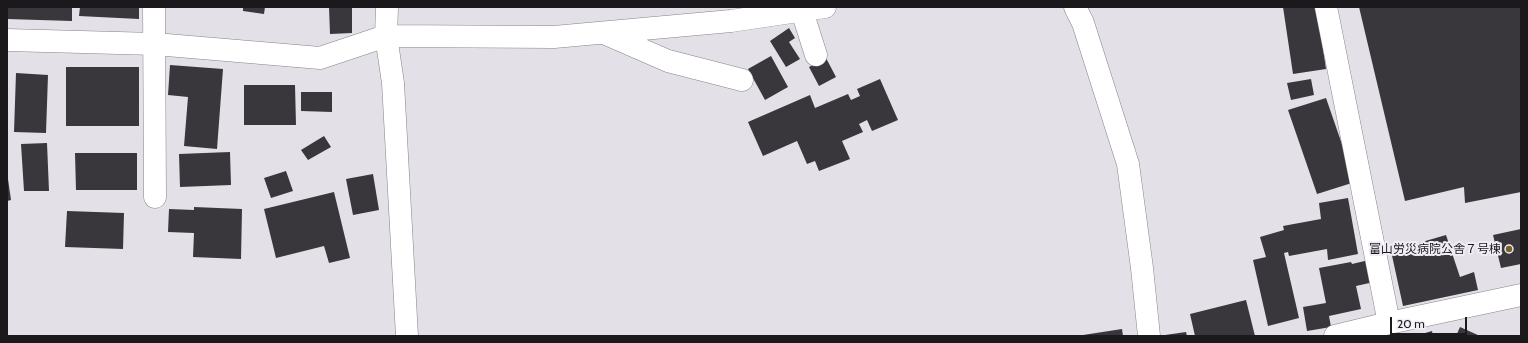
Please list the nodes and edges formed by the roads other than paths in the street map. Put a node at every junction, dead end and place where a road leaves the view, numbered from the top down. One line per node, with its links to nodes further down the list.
1 (154, 7): 10 (street)
2 (387, 7): 8 (street)
3 (825, 7): 6 (street)
4 (1076, 7): 17 (street)
5 (1326, 7): 15 (street)
6 (802, 10): 7 (street); 11 (street)
7 (603, 33): 8 (street); 12 (street)
8 (386, 36): 10 (street); 16 (street)
9 (7, 40): 10 (street)
10 (155, 44): 13 (street)
11 (816, 55)
12 (742, 80)
13 (155, 197)
14 (1521, 295): 15 (street)
15 (1389, 323): 18 (street)
16 (407, 336)
17 (1149, 336)
18 (1335, 336)

